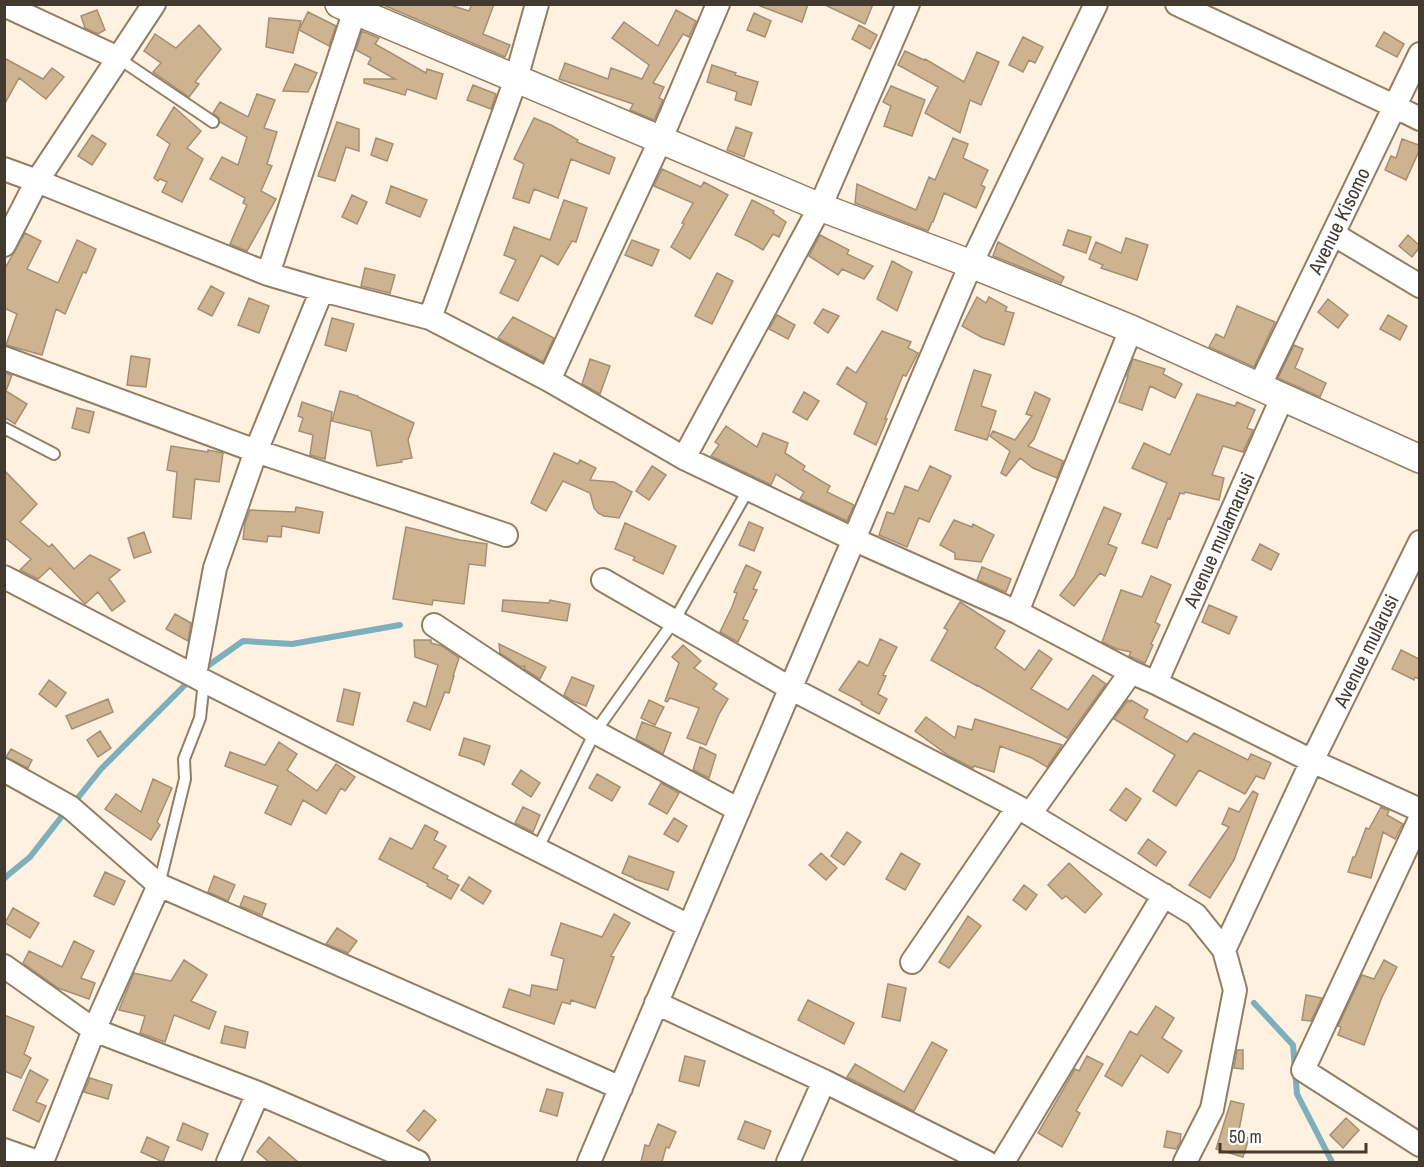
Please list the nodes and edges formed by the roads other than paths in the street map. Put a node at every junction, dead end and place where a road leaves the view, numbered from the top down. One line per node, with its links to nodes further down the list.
1 (154, 4): 10 (street)
2 (537, 4): 11 (street)
3 (718, 4): 15 (street)
4 (908, 4): 18 (street)
5 (1096, 4): 21 (street)
6 (1177, 4): 12 (street)
7 (4, 5): 10 (street)
8 (351, 7): 11 (street); 22 (street)
9 (1419, 54): 12 (street, Avenue Kisomo)
10 (118, 58): 14 (lane); 17 (street)
11 (516, 79): 15 (street); 25 (street)
12 (1394, 106): 13 (street); 19 (street, Avenue Kisomo)
13 (1419, 119)
14 (213, 122)
15 (660, 141): 18 (street); 28 (street)
16 (4, 169): 17 (street)
17 (37, 181): 20 (street); 22 (street)
18 (820, 207): 21 (street); 33 (street)
19 (1333, 234): 23 (street); 29 (street, Avenue Kisomo)
20 (4, 245)
21 (971, 264): 26 (street); 37 (street)
22 (268, 274): 24 (street)
23 (1419, 286)
24 (322, 290): 25 (street); 31 (street)
25 (430, 318): 28 (street)
26 (1131, 329): 29 (street); 41 (street)
27 (4, 358): 31 (street)
28 (549, 380): 33 (street)
29 (1271, 393): 34 (street); 46 (street, Avenue mulamarusi)
30 (4, 428): 32 (lane)
31 (256, 451): 36 (street); 45 (street)
32 (54, 454)
33 (684, 459): 35 (street)
34 (1419, 459)
35 (748, 490): 37 (street); 42 (lane)
36 (506, 535)
37 (853, 539): 41 (street); 47 (street)
38 (1419, 542): 49 (street, Avenue mularusi)
39 (4, 577): 45 (street)
40 (603, 580): 42 (street)
41 (1017, 612): 44 (street)
42 (674, 621): 47 (street); 48 (lane)
43 (434, 625): 48 (street)
44 (1131, 672): 46 (street); 52 (street)
45 (199, 678): 55 (street); 56 (lane)
46 (1156, 683): 49 (street)
47 (790, 688): 51 (street); 52 (street)
48 (595, 732): 51 (street); 55 (lane)
49 (1312, 761): 53 (street); 59 (street, Avenue mularusi)
50 (4, 770): 56 (street)
51 (739, 810): 58 (street)
52 (1024, 810): 57 (street); 60 (street)
53 (1419, 810)
54 (1419, 819): 67 (street)
55 (537, 850): 58 (street)
56 (159, 885): 63 (street); 65 (street)
57 (1164, 895): 59 (street); 75 (street)
58 (689, 926): 62 (street)
59 (1224, 950): 76 (street)
60 (912, 962)
61 (4, 966): 63 (street)
62 (656, 1003): 64 (street); 65 (street)
63 (94, 1030): 66 (street); 69 (street)
64 (824, 1081): 73 (street); 74 (street)
65 (621, 1088): 72 (street)
66 (258, 1093): 70 (street); 71 (street)
67 (1419, 1145)
68 (4, 1150): 69 (street)
69 (40, 1162)
70 (228, 1162)
71 (418, 1162)
72 (589, 1162)
73 (788, 1162)
74 (986, 1162)
75 (1003, 1162)
76 (1185, 1162)

